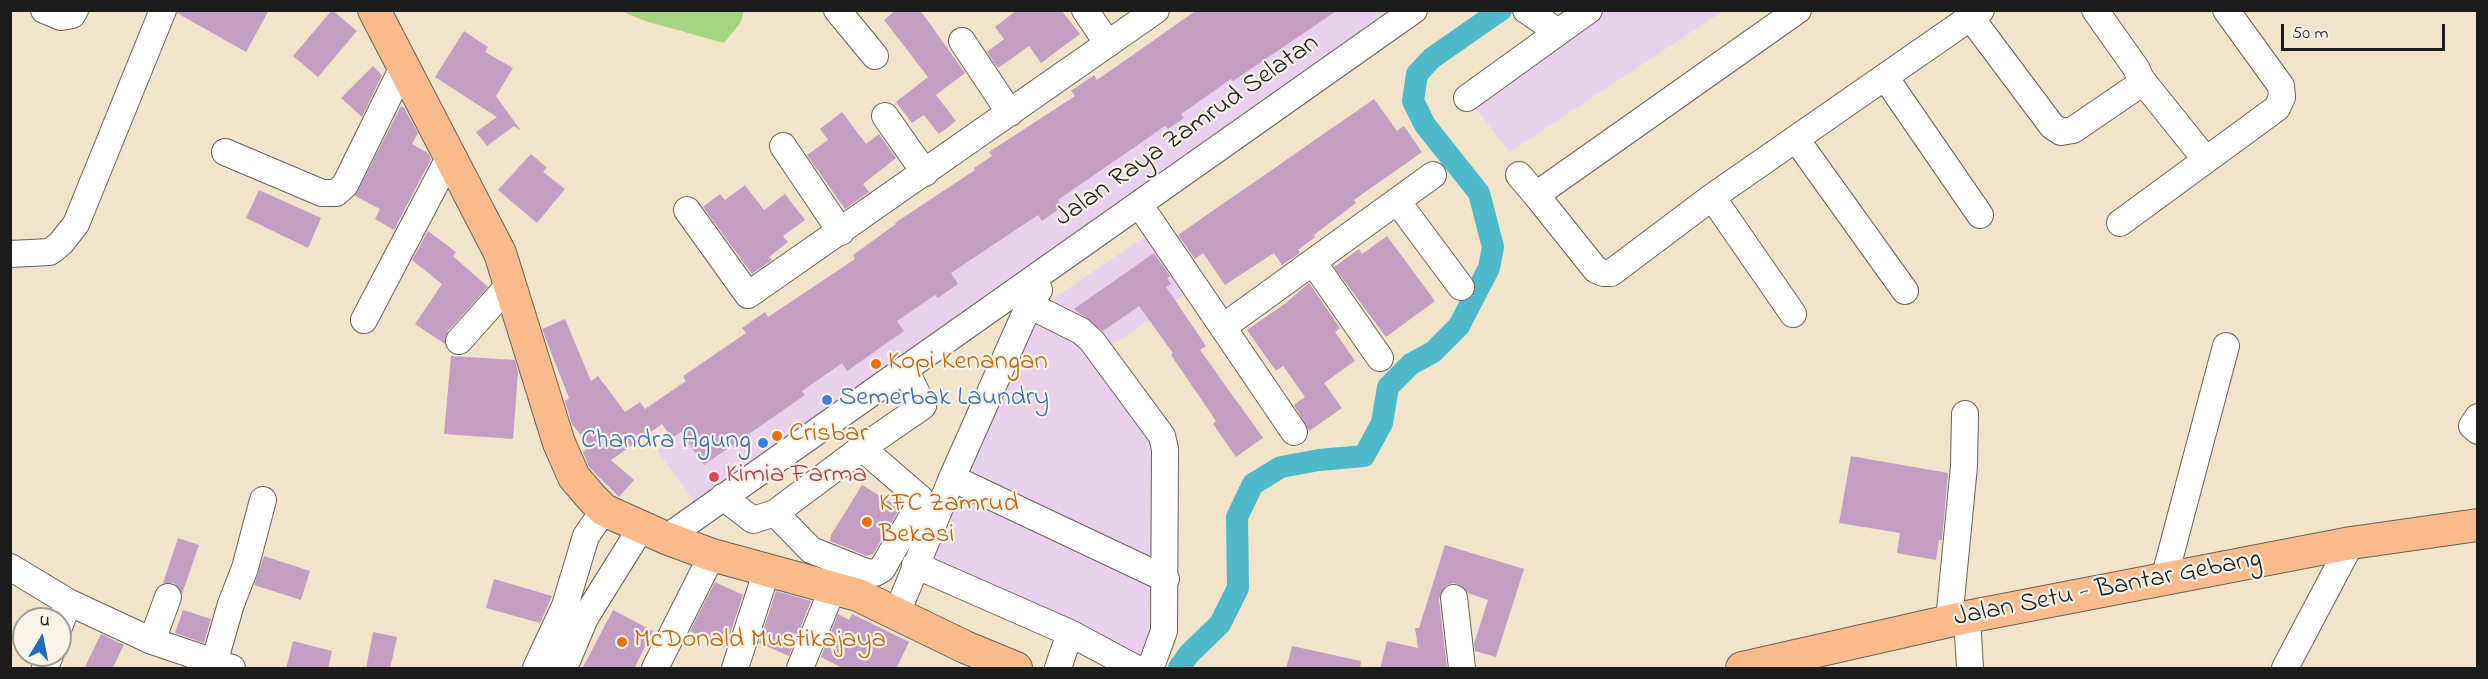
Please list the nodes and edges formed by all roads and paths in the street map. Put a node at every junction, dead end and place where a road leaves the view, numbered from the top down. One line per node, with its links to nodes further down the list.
1 (44, 10): 2 (street)
2 (75, 10)
3 (374, 10): 19 (main road)
4 (837, 10): 18 (street)
5 (1085, 10): 17 (street)
6 (1155, 10): 17 (street)
7 (1589, 10): 15 (street)
8 (1798, 10): 33 (street)
9 (2095, 10): 21 (street)
10 (2226, 10): 29 (street)
11 (1409, 12): 36 (street, Jalan Raya Zamrud Selatan)
12 (163, 13): 41 (street)
13 (1529, 13): 15 (street)
14 (1976, 14): 20 (street); 21 (street)
15 (1558, 32): 22 (street)
16 (962, 42): 23 (street)
17 (1108, 44): 23 (street)
18 (875, 56)
19 (403, 67): 27 (street); 28 (main road)
20 (1885, 77): 25 (street); 38 (street)
21 (2141, 79): 29 (street)
22 (1467, 98)
23 (1010, 113): 30 (street)
24 (885, 116): 30 (street)
25 (1796, 139): 34 (street); 46 (street)
26 (783, 146): 40 (street)
27 (225, 152)
28 (450, 156): 44 (main road); 49 (street)
29 (2206, 160): 39 (street)
30 (925, 173): 40 (street)
31 (1519, 175): 33 (street)
32 (1433, 176): 35 (street)
33 (1536, 195): 34 (street)
34 (1712, 197): 48 (street)
35 (1397, 201): 43 (street); 45 (street)
36 (1139, 204): 42 (street, Jalan Raya Zamrud Selatan); 50 (street)
37 (687, 210): 40 (street)
38 (1980, 215)
39 (2120, 223)
40 (841, 232)
41 (10, 254)
42 (1056, 262): 47 (street, Jalan Raya Zamrud Selatan); 54 (street, Jalan Raya Zamrud Selatan)
43 (1313, 262): 50 (street); 53 (street)
44 (510, 284): 51 (street); 63 (main road)
45 (1461, 287)
46 (1905, 291)
47 (1029, 305): 60 (street, Jalan Raya Zamrud Selatan); 74 (street)
48 (1793, 314)
49 (364, 320)
50 (1223, 327): 58 (street)
51 (459, 341)
52 (2226, 346): 75 (street)
53 (1380, 358)
54 (905, 369): 59 (street); 61 (street, Jalan Raya Zamrud Selatan)
55 (1965, 414): 82 (street)
56 (2478, 417): 57 (street)
57 (2478, 430)
58 (1294, 432)
59 (862, 448): 64 (street); 68 (street)
60 (952, 478): 70 (street, Jalan Raya Zamrud Selatan); 74 (street)
61 (723, 497): 64 (street); 66 (street, Jalan Raya Zamrud Selatan)
62 (263, 500): 86 (street)
63 (604, 510): 66 (main road); 87 (street)
64 (775, 513): 68 (street)
65 (2478, 525): 67 (main road, Jalan Setu - Bantar Gebang)
66 (653, 533): 69 (main road); 88 (street)
67 (2351, 543): 75 (main road, Jalan Setu - Bantar Gebang); 99 (street)
68 (811, 549): 73 (street)
69 (712, 555): 72 (main road); 89 (street)
70 (915, 565): 80 (street, Jalan Raya Zamrud Selatan); 83 (street)
71 (10, 567): 79 (street)
72 (767, 570): 73 (main road); 90 (street)
73 (798, 578): 76 (main road)
74 (1166, 579): 95 (street)
75 (2164, 579): 82 (main road, Jalan Setu - Bantar Gebang)
76 (833, 588): 80 (main road); 91 (street)
77 (168, 597): 84 (street)
78 (1454, 598): 96 (street)
79 (56, 607)
80 (897, 613): 92 (main road)
81 (72, 616): 84 (street)
82 (1958, 619): 85 (main road, Jalan Setu - Bantar Gebang); 98 (street)
83 (1070, 633): 93 (street); 94 (street)
84 (152, 641): 86 (street)
85 (1826, 659): 97 (main road, Jalan Setu - Bantar Gebang)
86 (223, 666)
87 (536, 669)
88 (564, 669)
89 (655, 669)
90 (735, 669)
91 (800, 669)
92 (1016, 669)
93 (1058, 669)
94 (1135, 669)
95 (1145, 669)
96 (1462, 669)
97 (1742, 669)
98 (1970, 669)
99 (2285, 669)

